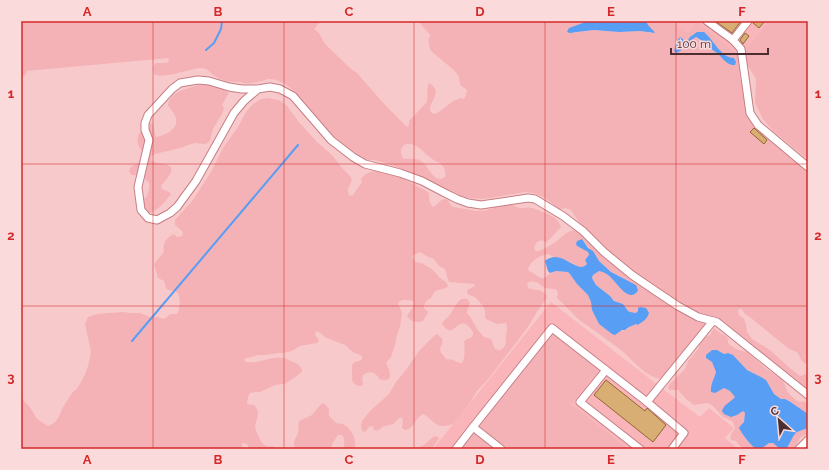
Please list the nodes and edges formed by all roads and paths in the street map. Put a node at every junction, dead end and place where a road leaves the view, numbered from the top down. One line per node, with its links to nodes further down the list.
1 (707, 21): 3 (lane)
2 (746, 22): 3 (lane)
3 (733, 40): 5 (lane)
4 (258, 89): 4 (lane); 6 (lane)
5 (808, 167)
6 (714, 321): 8 (lane); 9 (lane)
7 (606, 370): 9 (lane); 10 (lane); 14 (lane)
8 (808, 394)
9 (646, 402): 15 (lane)
10 (473, 427): 12 (lane); 13 (lane)
11 (808, 440): 16 (lane)
12 (456, 449)
13 (501, 449)
14 (640, 449)
15 (672, 449)
16 (799, 449)

